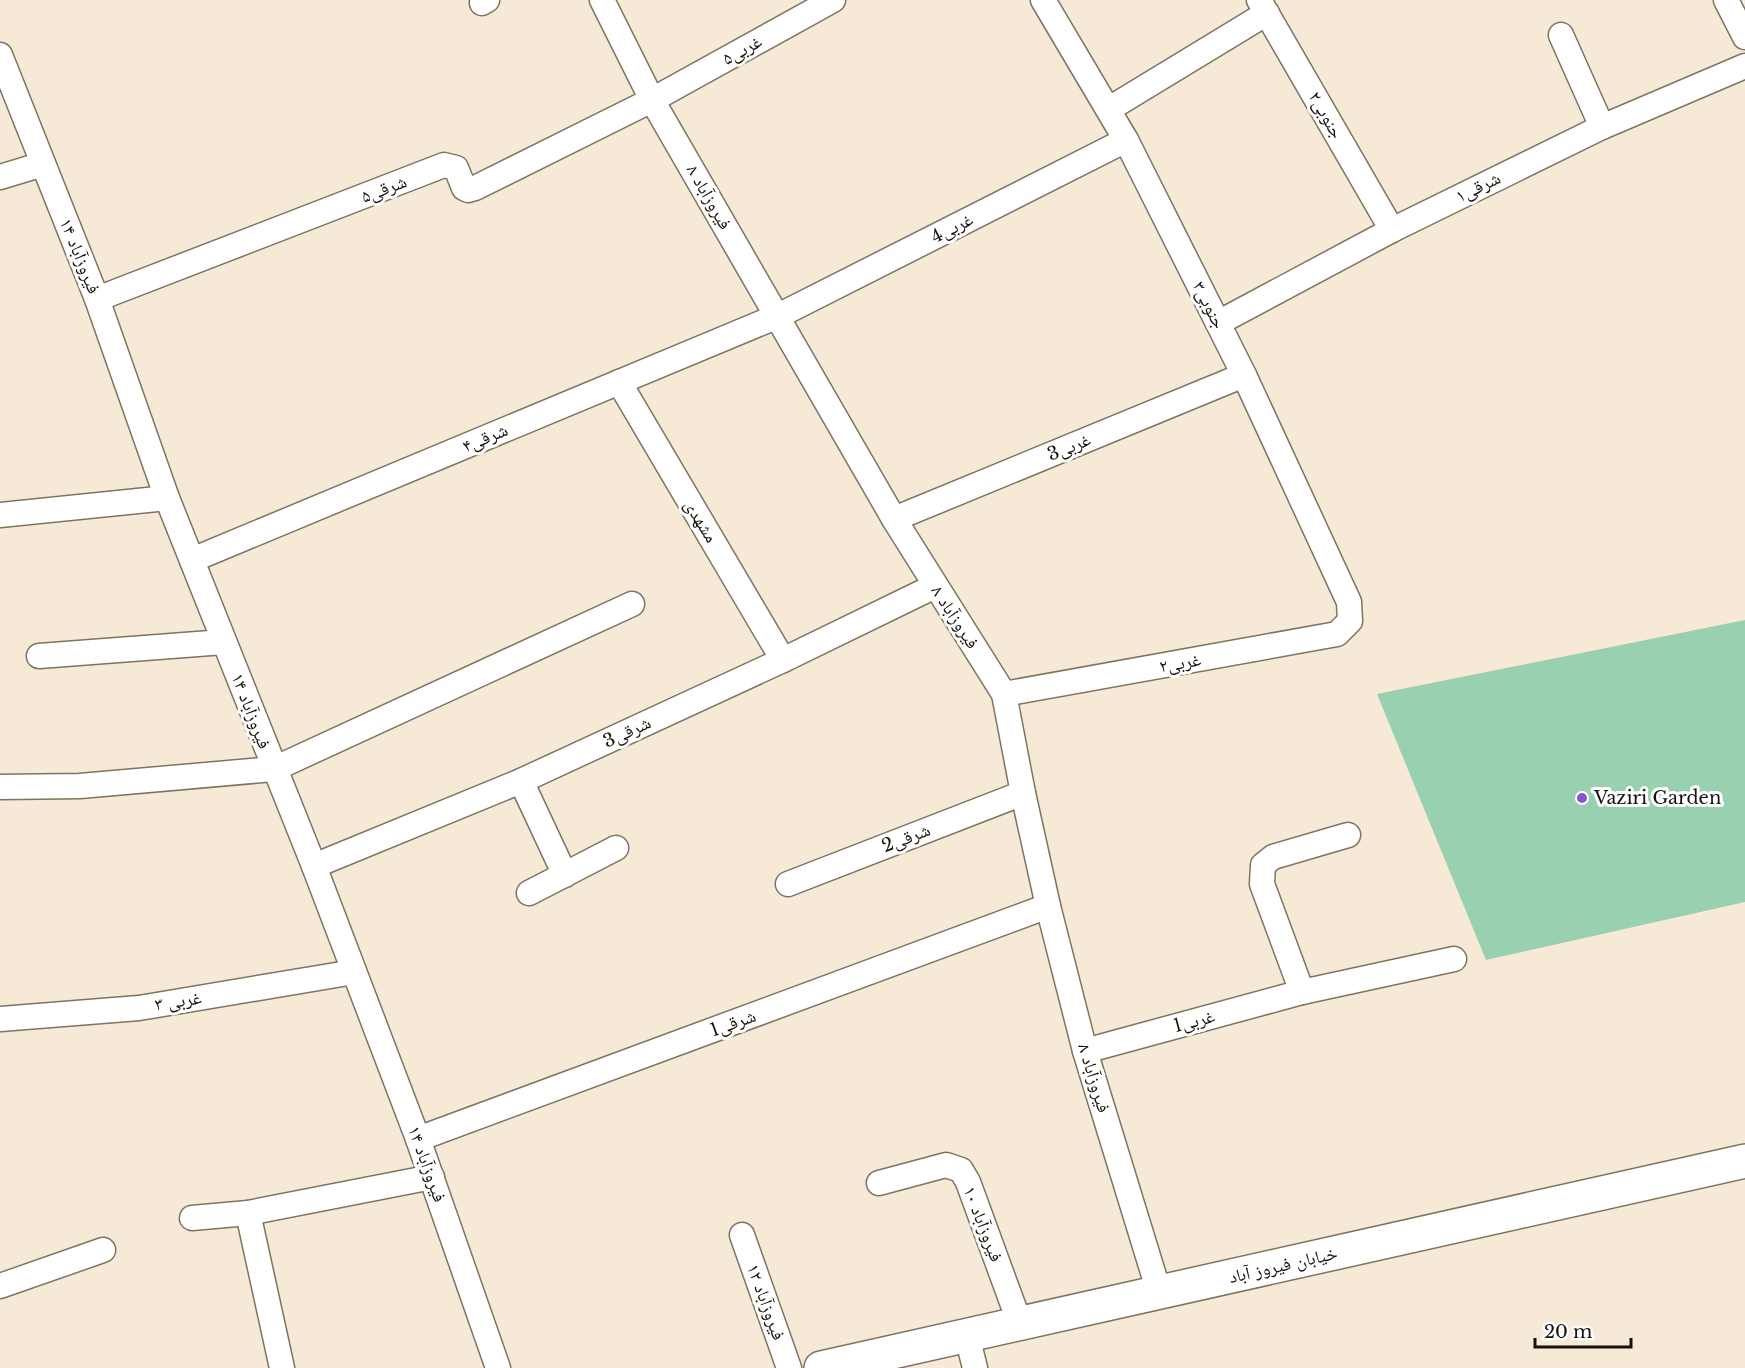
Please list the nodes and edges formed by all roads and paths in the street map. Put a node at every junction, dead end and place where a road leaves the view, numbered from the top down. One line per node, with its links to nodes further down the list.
1 (602, 0): 10 (street, فیروزآباد ۸)
2 (833, 0): 10 (street, غربی۵)
3 (1042, 0): 11 (street, جنوبی۳)
4 (1726, 0): 7 (street)
5 (1263, 6): 11 (street); 16 (street, جنوبی۲)
6 (1561, 35): 12 (street)
7 (1745, 37)
8 (0, 55): 14 (street, فیروزآباد ۱۴)
9 (1745, 66): 12 (street, شرقی۱)
10 (652, 100): 17 (street, شرقی۵); 18 (street, فیروزآباد ۸)
11 (1109, 109): 13 (street, جنوبی۳)
12 (1602, 127): 16 (street, شرقی۱)
13 (1126, 140): 18 (street, غربی4); 19 (street, جنوبی۳)
14 (43, 164): 15 (street); 17 (street, فیروزآباد ۱۴)
15 (0, 177)
16 (1392, 230): 19 (street, شرقی۱)
17 (97, 299): 22 (street, فیروزآباد ۱۴)
18 (778, 316): 21 (street, شرقی۴); 24 (street, فیروزآباد ۸)
19 (1218, 323): 20 (street, جنوبی۳)
20 (1244, 375): 24 (street, غربی3); 28 (street, جنوبی۳)
21 (619, 382): 25 (street, شرقی۴); 31 (street, مشهدی)
22 (167, 498): 23 (street); 25 (street, فیروزآباد ۱۴)
23 (0, 515)
24 (894, 519): 26 (street, فیروزآباد ۸)
25 (192, 560): 29 (street, فیروزآباد ۱۴)
26 (935, 586): 31 (street, شرقی3); 32 (street, فیروزآباد ۸)
27 (632, 604): 33 (street)
28 (1350, 621): 32 (street, غربی۲)
29 (224, 642): 30 (street); 33 (street, فیروزآباد ۱۴)
30 (39, 656)
31 (783, 660): 34 (street, شرقی3)
32 (1004, 694): 36 (street, فیروزآباد ۸)
33 (274, 769): 35 (street); 39 (street, فیروزآباد ۱۴)
34 (521, 781): 39 (street, شرقی3); 40 (street)
35 (0, 787)
36 (1023, 793): 41 (street, شرقی2); 43 (street, فیروزآباد ۸)
37 (1348, 835): 46 (street)
38 (616, 848): 40 (street)
39 (314, 866): 45 (street, فیروزآباد ۱۴)
40 (565, 875): 42 (street)
41 (788, 884)
42 (530, 893)
43 (1048, 906): 48 (street, فیروزآباد ۸); 49 (street, شرقی1)
44 (1454, 959): 46 (street, غربی1)
45 (354, 972): 47 (street, غربی ۳); 49 (street, فیروزآباد ۱۴)
46 (1302, 992): 48 (street, غربی1)
47 (0, 1019)
48 (1085, 1051): 58 (street, فیروزآباد ۸)
49 (418, 1140): 51 (street, فیروزآباد ۱۴)
50 (1745, 1161): 58 (main road, خیابان فیروز آباد)
51 (432, 1177): 53 (street); 62 (street, فیروزآباد ۱۴)
52 (879, 1182): 59 (street, فیروزآباد ۱۰)
53 (248, 1213): 54 (street); 61 (street)
54 (192, 1218)
55 (742, 1236): 63 (street, فیروزآباد ۱۲)
56 (103, 1251): 57 (street)
57 (0, 1286)
58 (1159, 1292): 59 (main road, خیابان فیروز آباد)
59 (1020, 1324): 60 (main road, خیابان فیروز آباد)
60 (966, 1336): 64 (main road, خیابان فیروز آباد); 65 (street)
61 (282, 1368)
62 (498, 1368)
63 (789, 1368)
64 (821, 1368)
65 (975, 1368)

